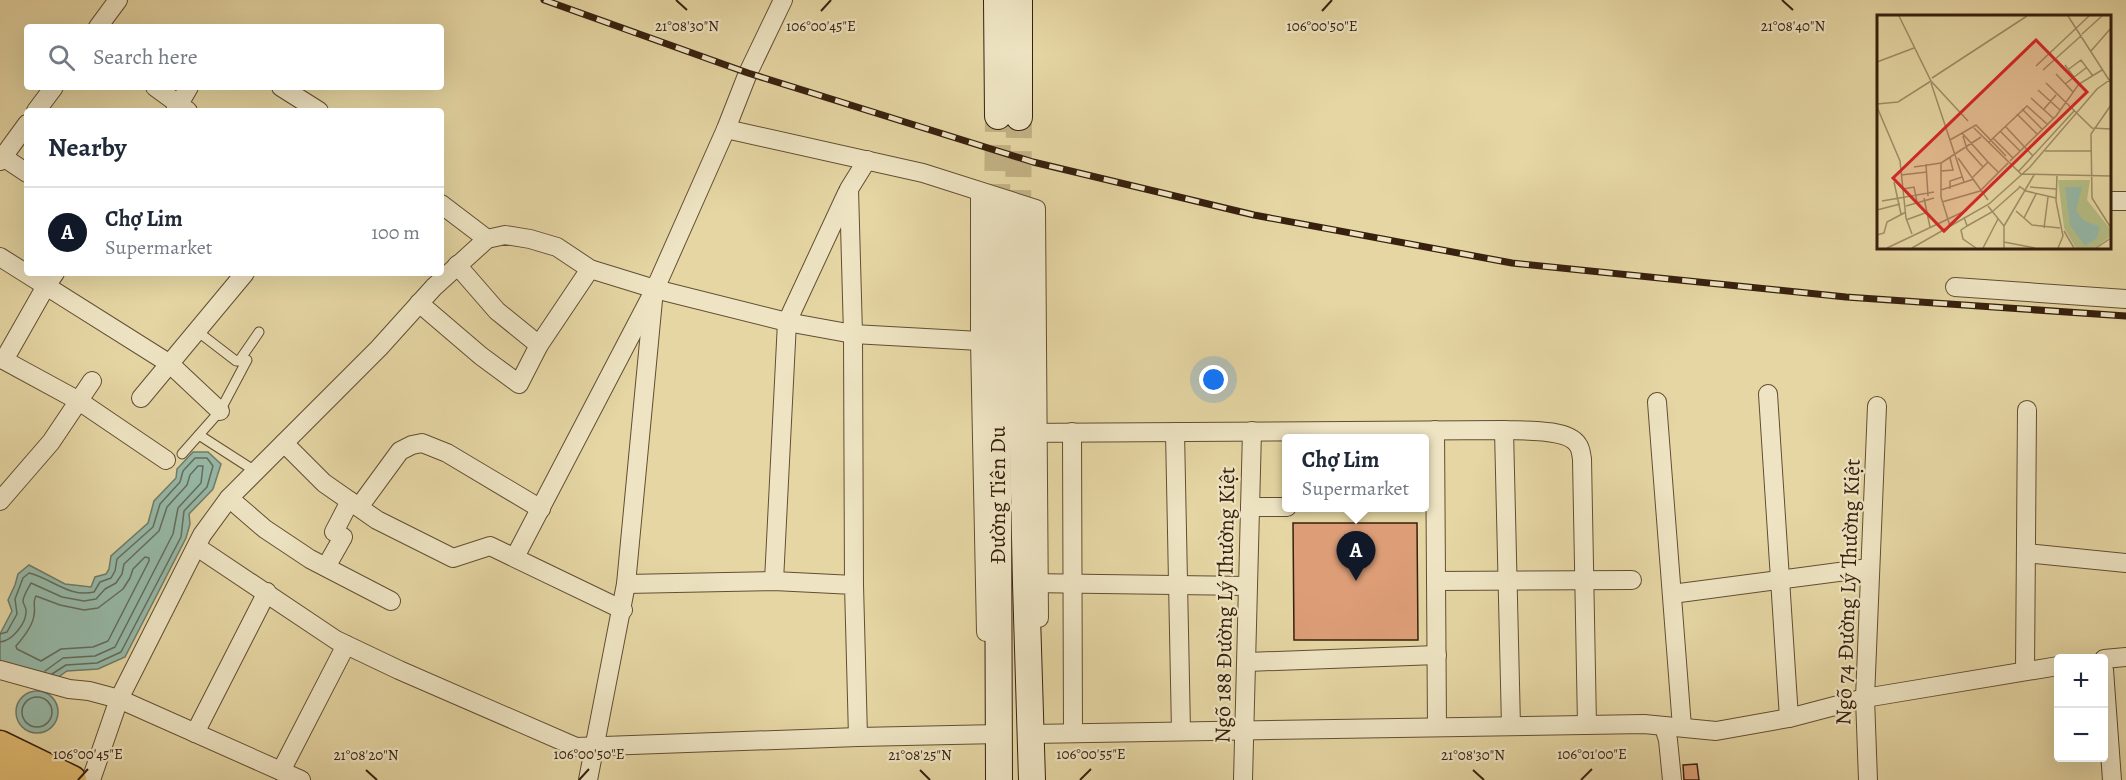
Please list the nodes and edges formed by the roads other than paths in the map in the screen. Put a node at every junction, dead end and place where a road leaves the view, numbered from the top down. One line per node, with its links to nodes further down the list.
1 (118, 0): 5 (street)
2 (783, 0): 15 (street)
3 (997, 0): 4 (main road)
4 (1019, 0)
5 (100, 24)
6 (52, 90): 10 (street)
7 (159, 90): 11 (street)
8 (188, 90): 12 (street)
9 (285, 90): 13 (street)
10 (38, 108)
11 (180, 108)
12 (181, 108)
13 (308, 108)
14 (24, 128): 16 (street)
15 (726, 129): 17 (street); 30 (street)
16 (1, 159): 18 (street)
17 (867, 160): 19 (street); 21 (street)
18 (24, 171)
19 (849, 189): 33 (street); 36 (street)
20 (444, 206): 22 (street)
21 (998, 206): 37 (street); 55 (main road, Đường Tiên Du); 56 (main road, Đường Tiên Du); 56 (street)
22 (487, 239): 24 (street); 26 (street)
23 (0, 257): 25 (street)
24 (457, 265): 32 (street); 38 (street)
25 (24, 268)
26 (590, 269): 30 (street); 38 (street)
27 (243, 276): 34 (street)
28 (50, 279): 39 (street); 41 (street)
29 (1954, 287): 31 (street)
30 (654, 289): 33 (street); 67 (street); 82 (street)
31 (2126, 298)
32 (419, 303): 38 (street); 58 (street)
33 (787, 322): 36 (street); 77 (street)
34 (197, 331): 40 (lane); 41 (street)
35 (259, 332): 40 (lane)
36 (853, 334): 37 (street); 83 (street)
37 (980, 341): 96 (street)
38 (539, 345)
39 (2, 359): 45 (street)
40 (239, 361): 49 (lane)
41 (170, 364): 44 (street); 49 (street)
42 (92, 381): 45 (street)
43 (1768, 394): 76 (street)
44 (141, 398)
45 (79, 401): 59 (street); 62 (street)
46 (1657, 402): 87 (street)
47 (1878, 406): 73 (street, Ngõ 74 Đường Lý Thường Kiệt)
48 (2027, 410): 69 (street)
49 (220, 411): 57 (lane)
50 (1435, 430): 51 (street); 52 (street); 66 (street)
51 (1504, 430): 74 (street); 79 (street)
52 (1252, 431): 54 (street); 64 (street, Ngõ 188 Đường Lý Thường Kiệt)
53 (1072, 432): 54 (street); 56 (street); 81 (street)
54 (1175, 432): 84 (street)
55 (997, 433): 56 (street); 96 (main road, Đường Tiên Du)
56 (1031, 433): 80 (main road, Đường Tiên Du)
57 (199, 435): 59 (lane); 60 (lane)
58 (284, 442): 60 (street); 63 (street)
59 (174, 457)
60 (255, 471): 61 (street)
61 (229, 498): 68 (street); 72 (street)
62 (0, 501)
63 (355, 504): 67 (street); 70 (street); 72 (street)
64 (1250, 507): 65 (street); 85 (street, Ngõ 188 Đường Lý Thường Kiệt)
65 (1282, 507)
66 (1430, 507): 78 (street)
67 (541, 509): 70 (street)
68 (197, 547): 86 (street); 100 (street)
69 (2026, 553): 71 (street); 98 (street)
70 (516, 557): 89 (street)
71 (2126, 563)
72 (326, 567): 88 (street)
73 (1869, 568): 76 (street); 99 (street, Ngõ 74 Đường Lý Thường Kiệt)
74 (1584, 580): 75 (street); 79 (street); 103 (street)
75 (1632, 580)
76 (1780, 580): 87 (street); 102 (street)
77 (774, 581): 82 (street); 83 (street)
78 (1436, 581): 79 (street); 91 (street)
79 (1508, 581): 104 (street)
80 (1032, 583): 81 (street); 112 (main road, Đường Tiên Du)
81 (1073, 583): 84 (street); 110 (street)
82 (626, 584): 89 (street)
83 (854, 585): 113 (street)
84 (1178, 586): 85 (street); 108 (street)
85 (1248, 586): 94 (street, Ngõ 188 Đường Lý Thường Kiệt)
86 (267, 592): 90 (street); 109 (street)
87 (1672, 594): 105 (street)
88 (391, 601)
89 (623, 610): 115 (street)
90 (346, 645): 115 (street); 117 (street)
91 (1437, 655): 94 (street); 106 (street)
92 (2126, 657): 93 (street)
93 (2108, 659)
94 (1247, 662): 107 (street, Ngõ 188 Đường Lý Thường Kiệt)
95 (2054, 667): 98 (street)
96 (999, 668): 111 (main road, Đường Tiên Du)
97 (0, 670): 100 (street)
98 (2025, 671): 99 (street)
99 (1865, 698): 102 (street); 127 (street, Ngõ 74 Đường Lý Thường Kiệt)
100 (119, 699): 109 (street); 120 (street)
101 (2106, 708): 128 (street)
102 (1789, 718): 105 (street)
103 (1587, 725): 104 (street); 105 (street)
104 (1511, 726): 106 (street)
105 (1673, 727): 126 (street)
106 (1437, 728): 107 (street)
107 (1245, 730): 108 (street); 125 (street, Ngõ 188 Đường Lý Thường Kiệt)
108 (1181, 731): 110 (street)
109 (195, 733): 117 (street)
110 (1074, 733): 112 (street)
111 (999, 734): 113 (street); 123 (main road, Đường Tiên Du)
112 (1030, 734): 124 (main road, Đường Tiên Du)
113 (858, 737): 115 (street)
114 (0, 745): 119 (main road)
115 (594, 748): 122 (street)
116 (0, 771): 118 (main road)
117 (281, 771): 121 (street)
118 (48, 780)
119 (72, 780)
120 (91, 780)
121 (301, 780)
122 (588, 780)
123 (999, 780)
124 (1032, 780)
125 (1243, 780)
126 (1672, 780)
127 (1868, 780)
128 (2112, 780)

